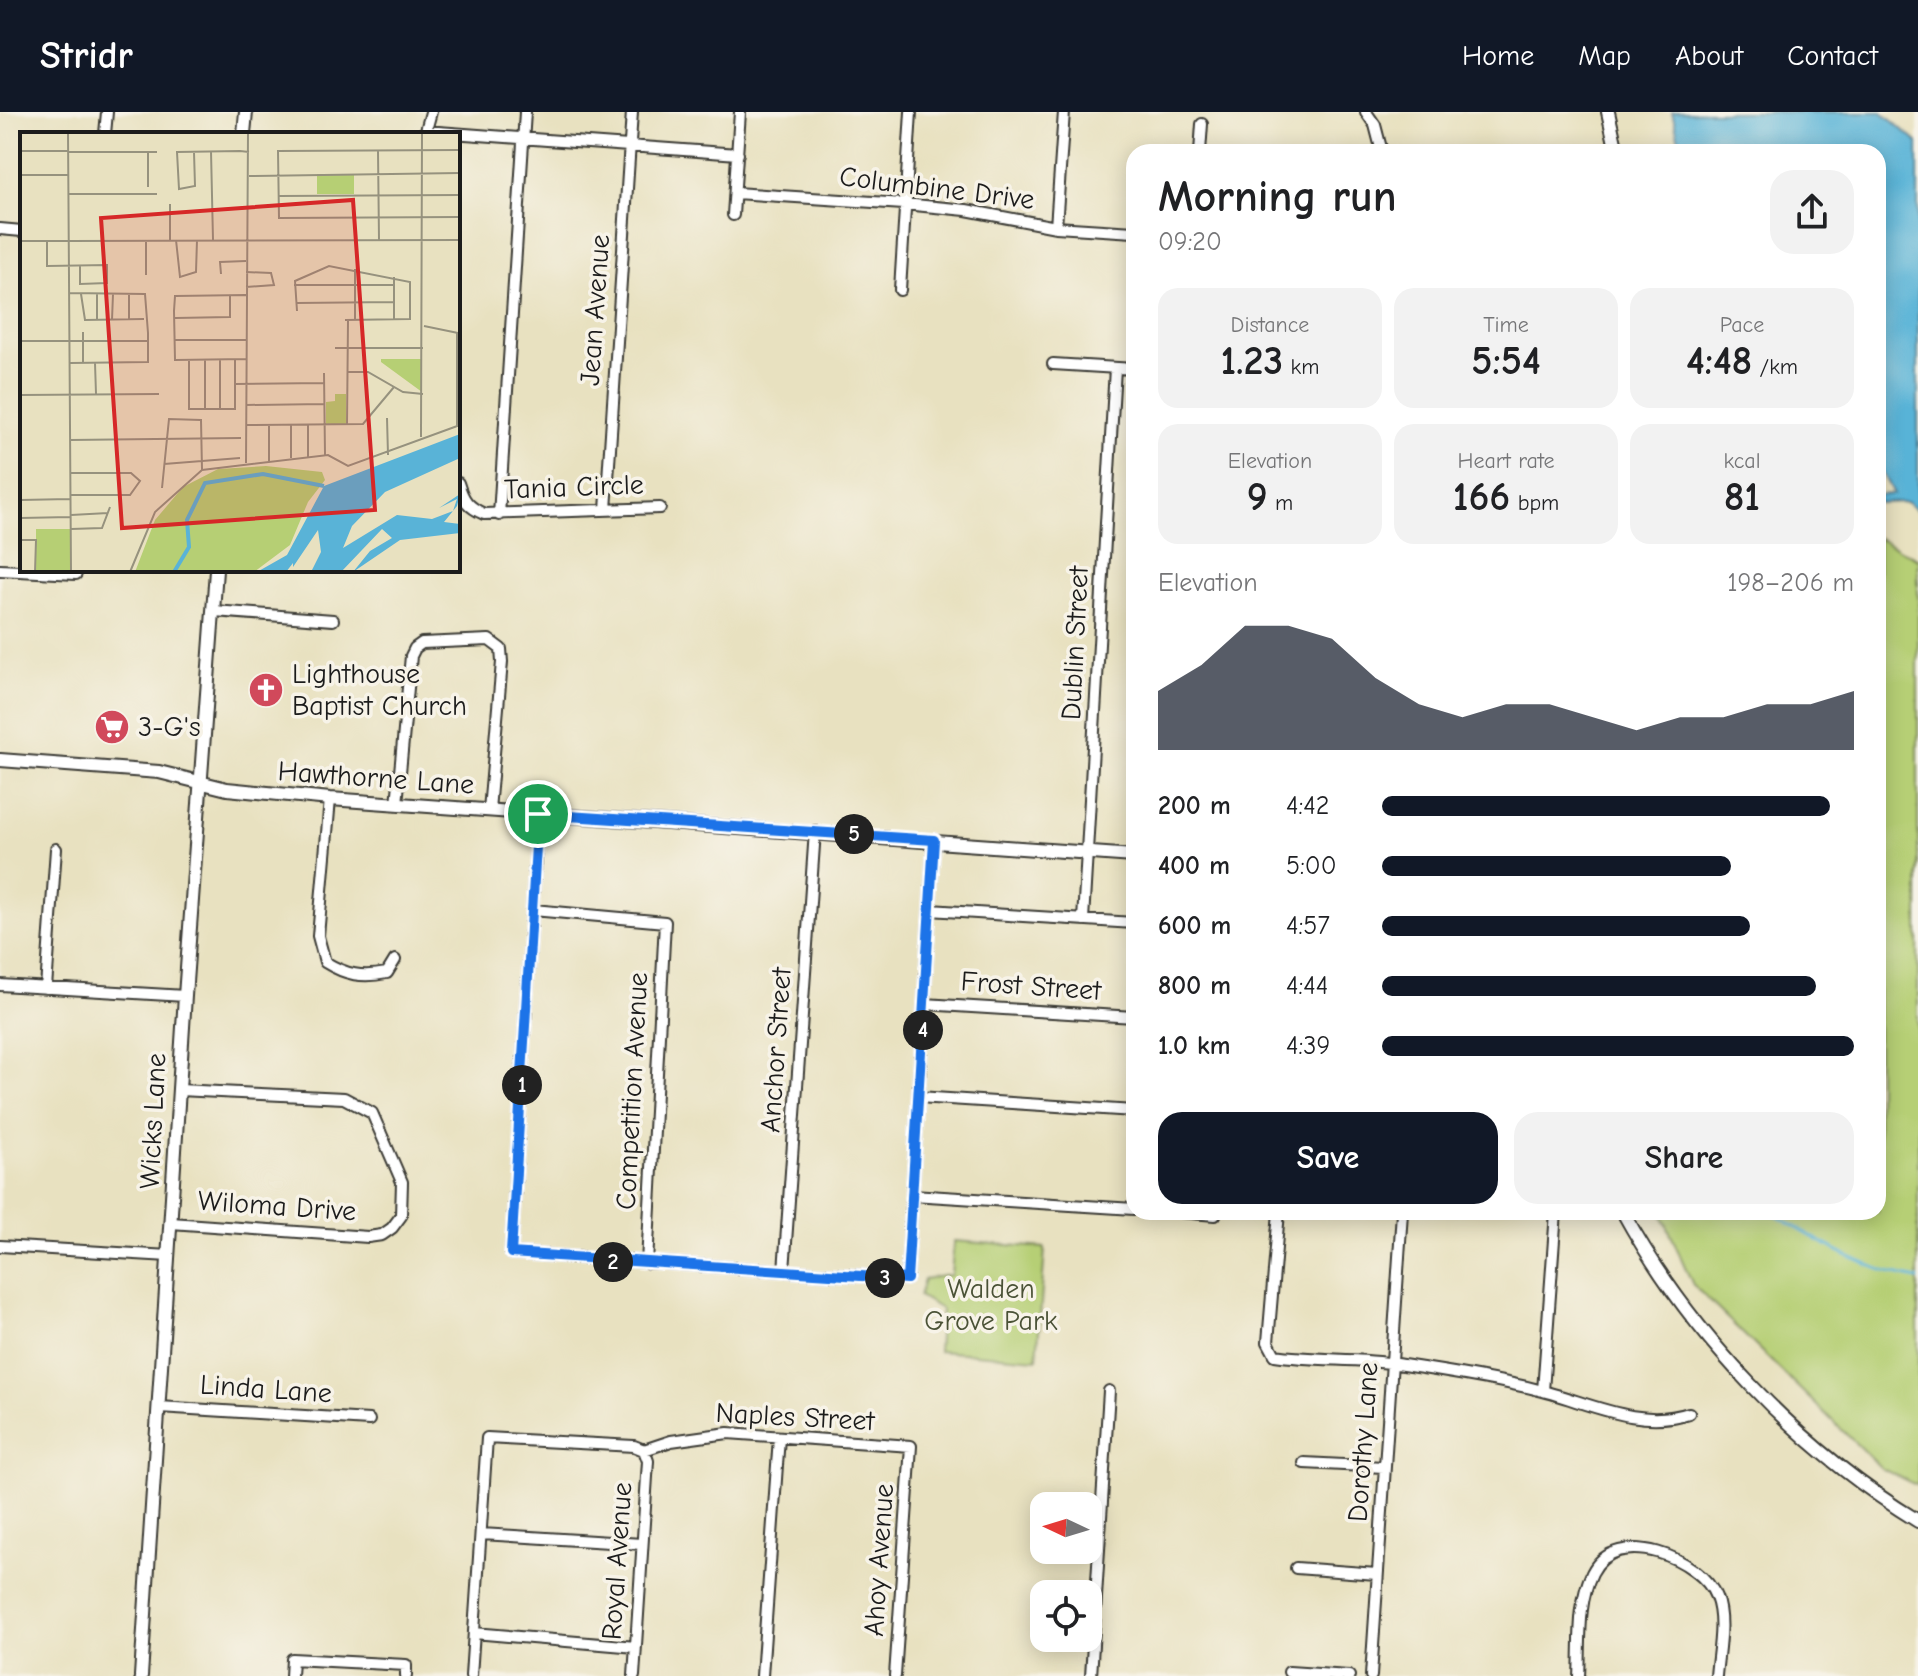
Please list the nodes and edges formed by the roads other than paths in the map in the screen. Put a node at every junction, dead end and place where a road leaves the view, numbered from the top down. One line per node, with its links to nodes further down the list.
1 (107, 112): 12 (street)
2 (246, 112): 13 (street)
3 (431, 112): 14 (street)
4 (525, 112): 16 (street)
5 (632, 112): 20 (street, Jean Avenue)
6 (740, 112): 21 (street)
7 (911, 112): 23 (street)
8 (1064, 112): 25 (street)
9 (1366, 112): 18 (street)
10 (1608, 112): 19 (street)
11 (1202, 124): 17 (street)
12 (105, 132)
13 (244, 132)
14 (425, 132)
15 (460, 135): 16 (street)
16 (523, 138): 20 (street); 36 (street)
17 (1201, 144)
18 (1380, 144)
19 (1615, 144)
20 (629, 146): 21 (street); 35 (street, Jean Avenue)
21 (738, 154): 22 (street)
22 (735, 193): 23 (street, Columbine Drive); 24 (street)
23 (904, 204): 25 (street, Columbine Drive); 29 (street)
24 (733, 215)
25 (1056, 227): 28 (street, Columbine Drive)
26 (0, 229): 27 (street)
27 (20, 231)
28 (1126, 231)
29 (900, 290)
30 (1053, 364): 31 (street)
31 (1115, 368): 32 (street); 51 (street, Dublin Street)
32 (1126, 369)
33 (460, 490): 36 (street, Tania Circle)
34 (660, 508): 35 (street, Tania Circle)
35 (606, 510): 36 (street, Tania Circle)
36 (499, 515)
37 (0, 570): 38 (street)
38 (20, 571)
39 (216, 572): 40 (street, Wicks Lane)
40 (214, 611): 41 (street); 43 (street, Wicks Lane)
41 (333, 620)
42 (0, 760): 43 (street, Hawthorne Lane)
43 (202, 784): 44 (street, Hawthorne Lane); 60 (street, Wicks Lane)
44 (330, 799): 45 (street, Hawthorne Lane); 57 (street)
45 (397, 804): 46 (street, Hawthorne Lane); 46 (street)
46 (489, 810): 47 (street, Hawthorne Lane)
47 (538, 814): 48 (street, Hawthorne Lane); 53 (street)
48 (815, 831): 49 (street, Hawthorne Lane); 76 (street, Anchor Street)
49 (934, 840): 51 (street, Hawthorne Lane); 54 (street)
50 (56, 849): 59 (street)
51 (1086, 853): 52 (street, Hawthorne Lane); 55 (street, Dublin Street)
52 (1126, 856)
53 (533, 910): 75 (street, Competition Avenue); 75 (street)
54 (930, 910): 55 (street); 61 (street)
55 (1083, 920): 56 (street)
56 (1126, 923)
57 (395, 960)
58 (0, 985): 59 (street)
59 (46, 988): 60 (street)
60 (185, 996): 63 (street, Wicks Lane)
61 (924, 1004): 62 (street, Frost Street); 64 (street)
62 (1126, 1017)
63 (179, 1090): 72 (street, Wicks Lane); 72 (street, Wiloma Drive)
64 (918, 1097): 65 (street); 66 (street)
65 (1126, 1110)
66 (912, 1195): 67 (street); 76 (street)
67 (1126, 1208)
68 (1278, 1220): 77 (street)
69 (1401, 1220): 77 (street, Dorothy Lane)
70 (1555, 1220): 79 (street)
71 (1628, 1220): 88 (street)
72 (171, 1223): 74 (street, Wicks Lane)
73 (0, 1246): 74 (street)
74 (169, 1256): 80 (street, Wicks Lane)
75 (647, 1263): 76 (street)
76 (784, 1271)
77 (1392, 1364): 79 (street); 87 (street, Dorothy Lane)
78 (1109, 1391): 103 (street)
79 (1543, 1391): 81 (street)
80 (159, 1407): 82 (street, Linda Lane); 96 (street, Wicks Lane)
81 (1689, 1413)
82 (369, 1420)
83 (779, 1437): 84 (street, Naples Street); 85 (street, Naples Street); 101 (street)
84 (911, 1446): 102 (street, Ahoy Avenue)
85 (644, 1450): 89 (street, Naples Street); 90 (street, Royal Avenue)
86 (1304, 1463): 87 (street)
87 (1384, 1467): 92 (street, Dorothy Lane)
88 (1918, 1521)
89 (481, 1534): 90 (street); 93 (street)
90 (642, 1544): 94 (street, Royal Avenue)
91 (1296, 1568): 92 (street)
92 (1377, 1574): 105 (street, Dorothy Lane)
93 (474, 1633): 94 (street); 99 (street)
94 (636, 1647): 100 (street, Royal Avenue)
95 (1289, 1672): 104 (street)
96 (141, 1676)
97 (291, 1676): 98 (street)
98 (406, 1676)
99 (471, 1676)
100 (634, 1676)
101 (762, 1676)
102 (895, 1676)
103 (1091, 1676)
104 (1349, 1676)
105 (1371, 1676)
106 (1579, 1676): 107 (street)
107 (1716, 1676)

